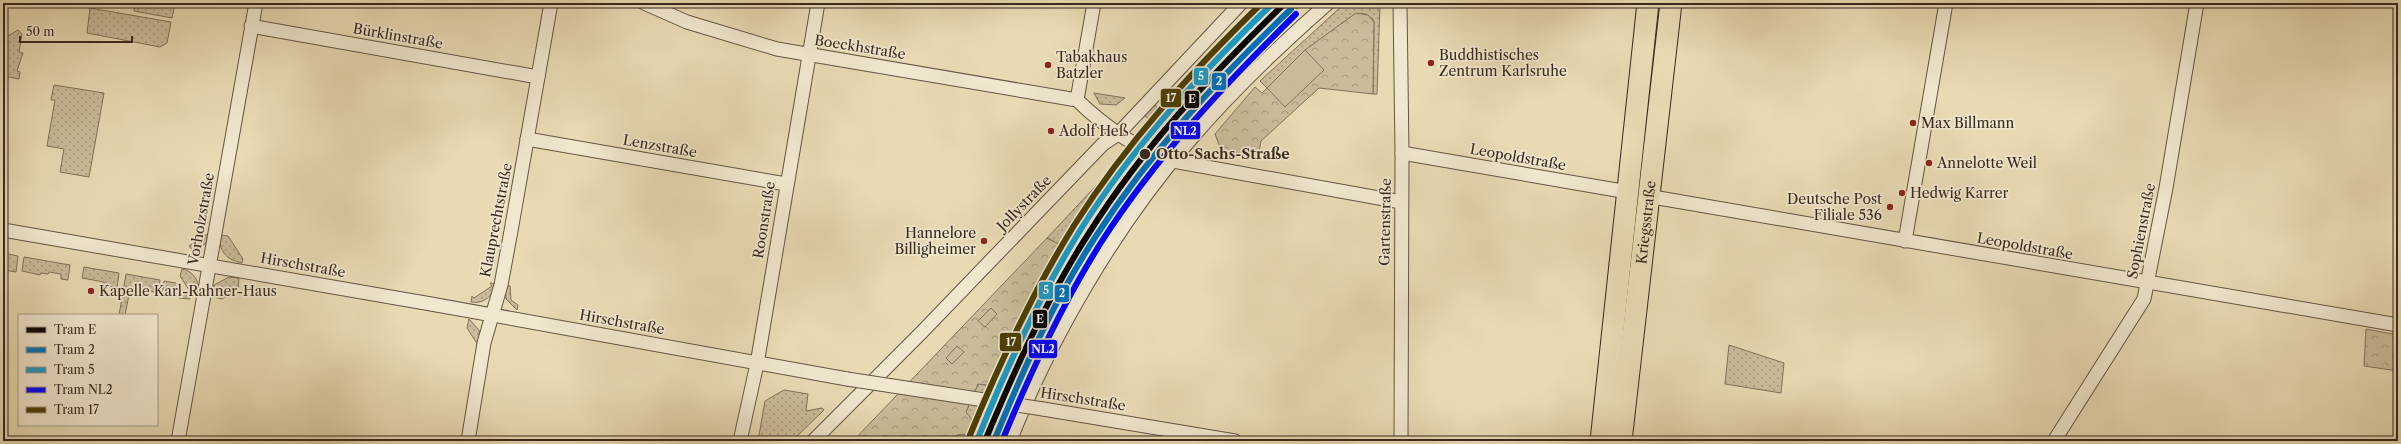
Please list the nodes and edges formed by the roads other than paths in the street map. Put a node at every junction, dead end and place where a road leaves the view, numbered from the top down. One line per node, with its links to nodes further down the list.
1 (256, 3): 13 (street, Vorholzstraße)
2 (551, 3): 15 (street, Klauprechtstraße)
3 (644, 3): 14 (street, Boeckhstraße)
4 (818, 3): 14 (street, Roonstraße)
5 (1094, 3): 16 (street)
6 (1241, 3): 17 (street, Jollystraße)
7 (1328, 3): 20 (street)
8 (1400, 3): 19 (street, Gartenstraße)
9 (1648, 3): 22 (main road, Kriegsstraße)
10 (1671, 3): 22 (main road, Kriegsstraße)
11 (1946, 3): 25 (street)
12 (2197, 3): 27 (street, Sophienstraße)
13 (251, 26): 15 (street, Bürklinstraße); 26 (street, Vorholzstraße)
14 (808, 55): 16 (street, Boeckhstraße); 21 (street, Roonstraße)
15 (538, 77): 18 (street, Klauprechtstraße)
16 (1077, 100): 17 (street)
17 (1118, 134): 20 (street); 34 (street, Jollystraße)
18 (528, 139): 21 (street, Lenzstraße); 28 (street, Klauprechtstraße)
19 (1402, 153): 22 (street, Leopoldstraße); 23 (street, Gartenstraße)
20 (1173, 161): 23 (street); 35 (street)
21 (786, 184): 30 (street, Roonstraße)
22 (1638, 194): 25 (street, Leopoldstraße); 38 (main road, Kriegsstraße); 39 (main road, Kriegsstraße)
23 (1401, 202): 37 (street, Gartenstraße)
24 (3, 230): 26 (street, Hirschstraße)
25 (1905, 241): 27 (street, Leopoldstraße)
26 (209, 265): 28 (street, Hirschstraße); 31 (street, Vorholzstraße)
27 (2148, 283): 29 (street, Leopoldstraße); 40 (street, Sophienstraße)
28 (492, 315): 30 (street, Hirschstraße); 32 (street, Klauprechtstraße)
29 (2398, 325)
30 (757, 364): 33 (street, Roonstraße); 36 (street, Hirschstraße, bridge)
31 (178, 441)
32 (468, 441)
33 (740, 441)
34 (812, 441)
35 (1010, 441)
36 (1235, 441)
37 (1401, 441)
38 (1601, 441)
39 (1621, 441)
40 (2054, 441)

